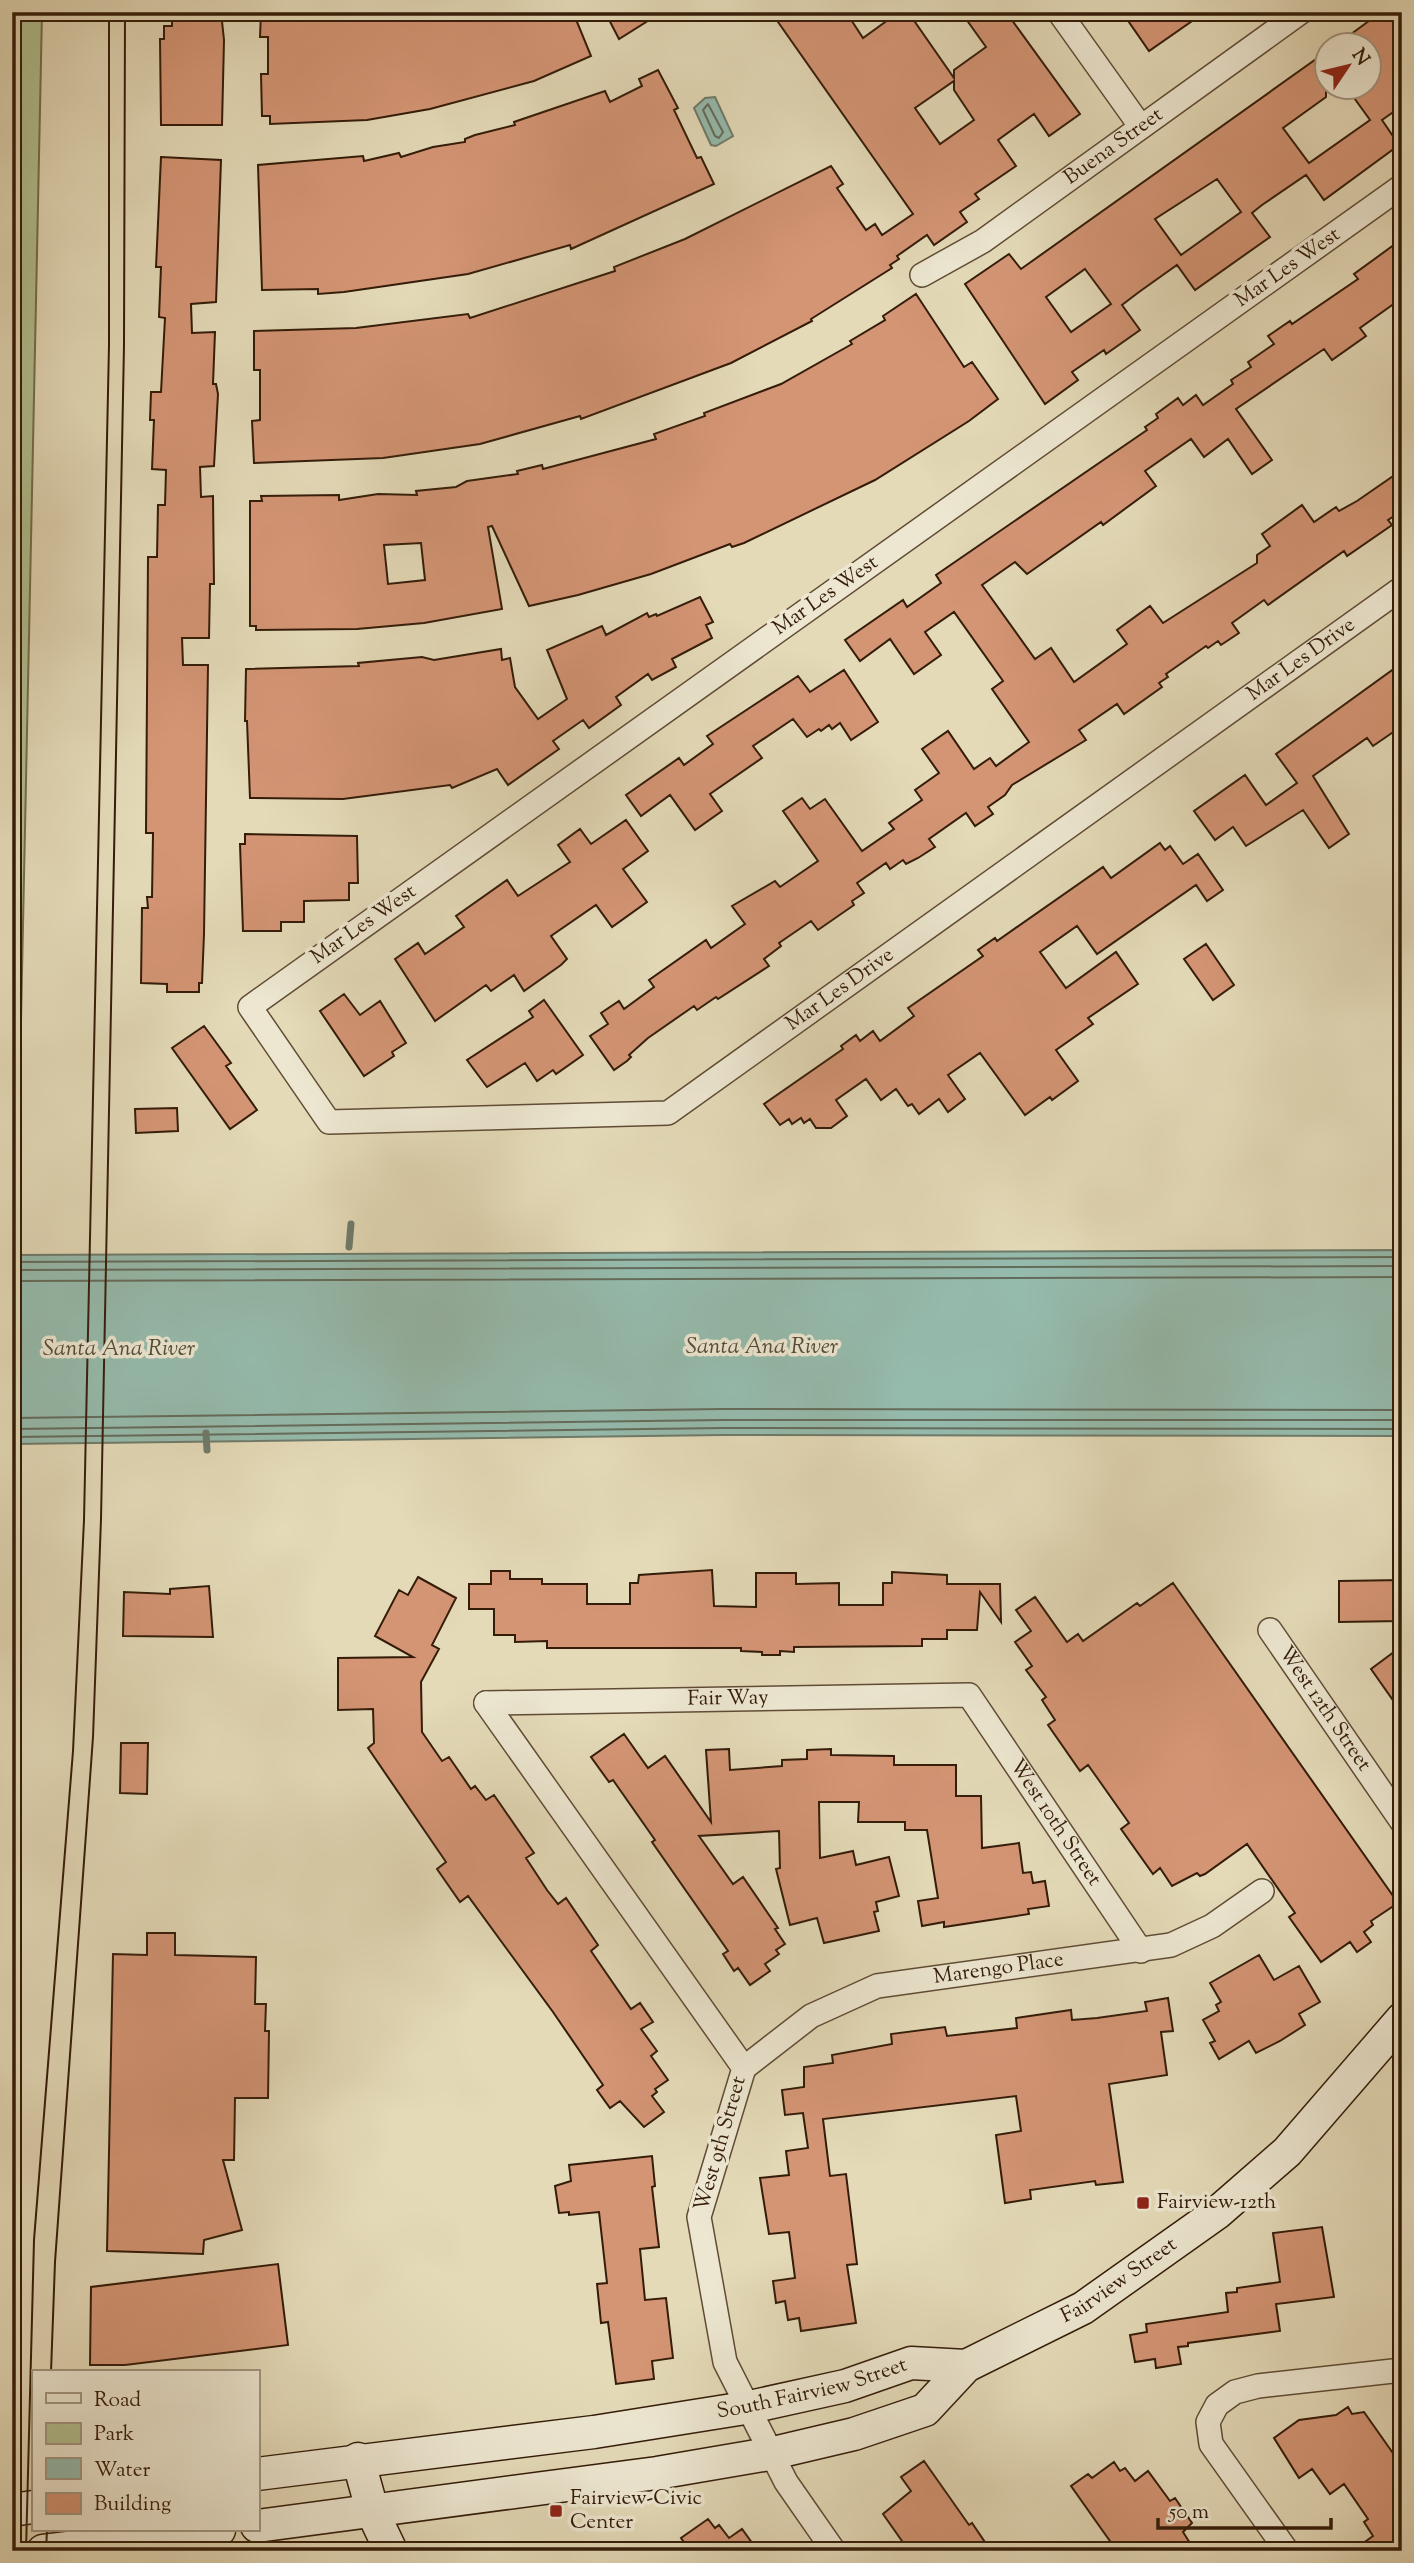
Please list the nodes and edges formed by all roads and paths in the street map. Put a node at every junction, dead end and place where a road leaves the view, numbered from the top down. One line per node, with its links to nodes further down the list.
1 (1059, 12): 3 (street)
2 (1301, 12): 3 (street, Buena Street)
3 (1141, 127): 5 (street, Buena Street)
4 (1402, 186): 7 (street, Mar Les West)
5 (922, 275)
6 (1402, 588): 7 (street, Mar Les Drive)
7 (250, 1007)
8 (1270, 1630): 11 (street, West 12th Street)
9 (969, 1695): 10 (street, Fair Way); 13 (street, West 10th Street)
10 (486, 1703): 15 (street, West 9th Street)
11 (1402, 1822)
12 (1262, 1891): 13 (street, Marengo Place)
13 (1140, 1951): 15 (street, Marengo Place)
14 (1402, 2020): 16 (main road, Fairview Street)
15 (744, 2068): 18 (street, West 9th Street)
16 (966, 2366): 18 (main road, South Fairview Street); 19 (main road)
17 (1402, 2370): 30 (street)
18 (745, 2408): 19 (street, West 9th Street); 20 (main road, South Fairview Street)
19 (769, 2454): 24 (main road); 29 (street, West 9th Street)
20 (358, 2459): 21 (main road, South Fairview Street); 24 (main road)
21 (259, 2474)
22 (32, 2507): 23 (main road)
23 (12, 2510)
24 (373, 2513): 25 (main road); 28 (main road)
25 (259, 2526)
26 (202, 2532): 27 (main road)
27 (43, 2551)
28 (391, 2551)
29 (834, 2551)
30 (1287, 2551)

